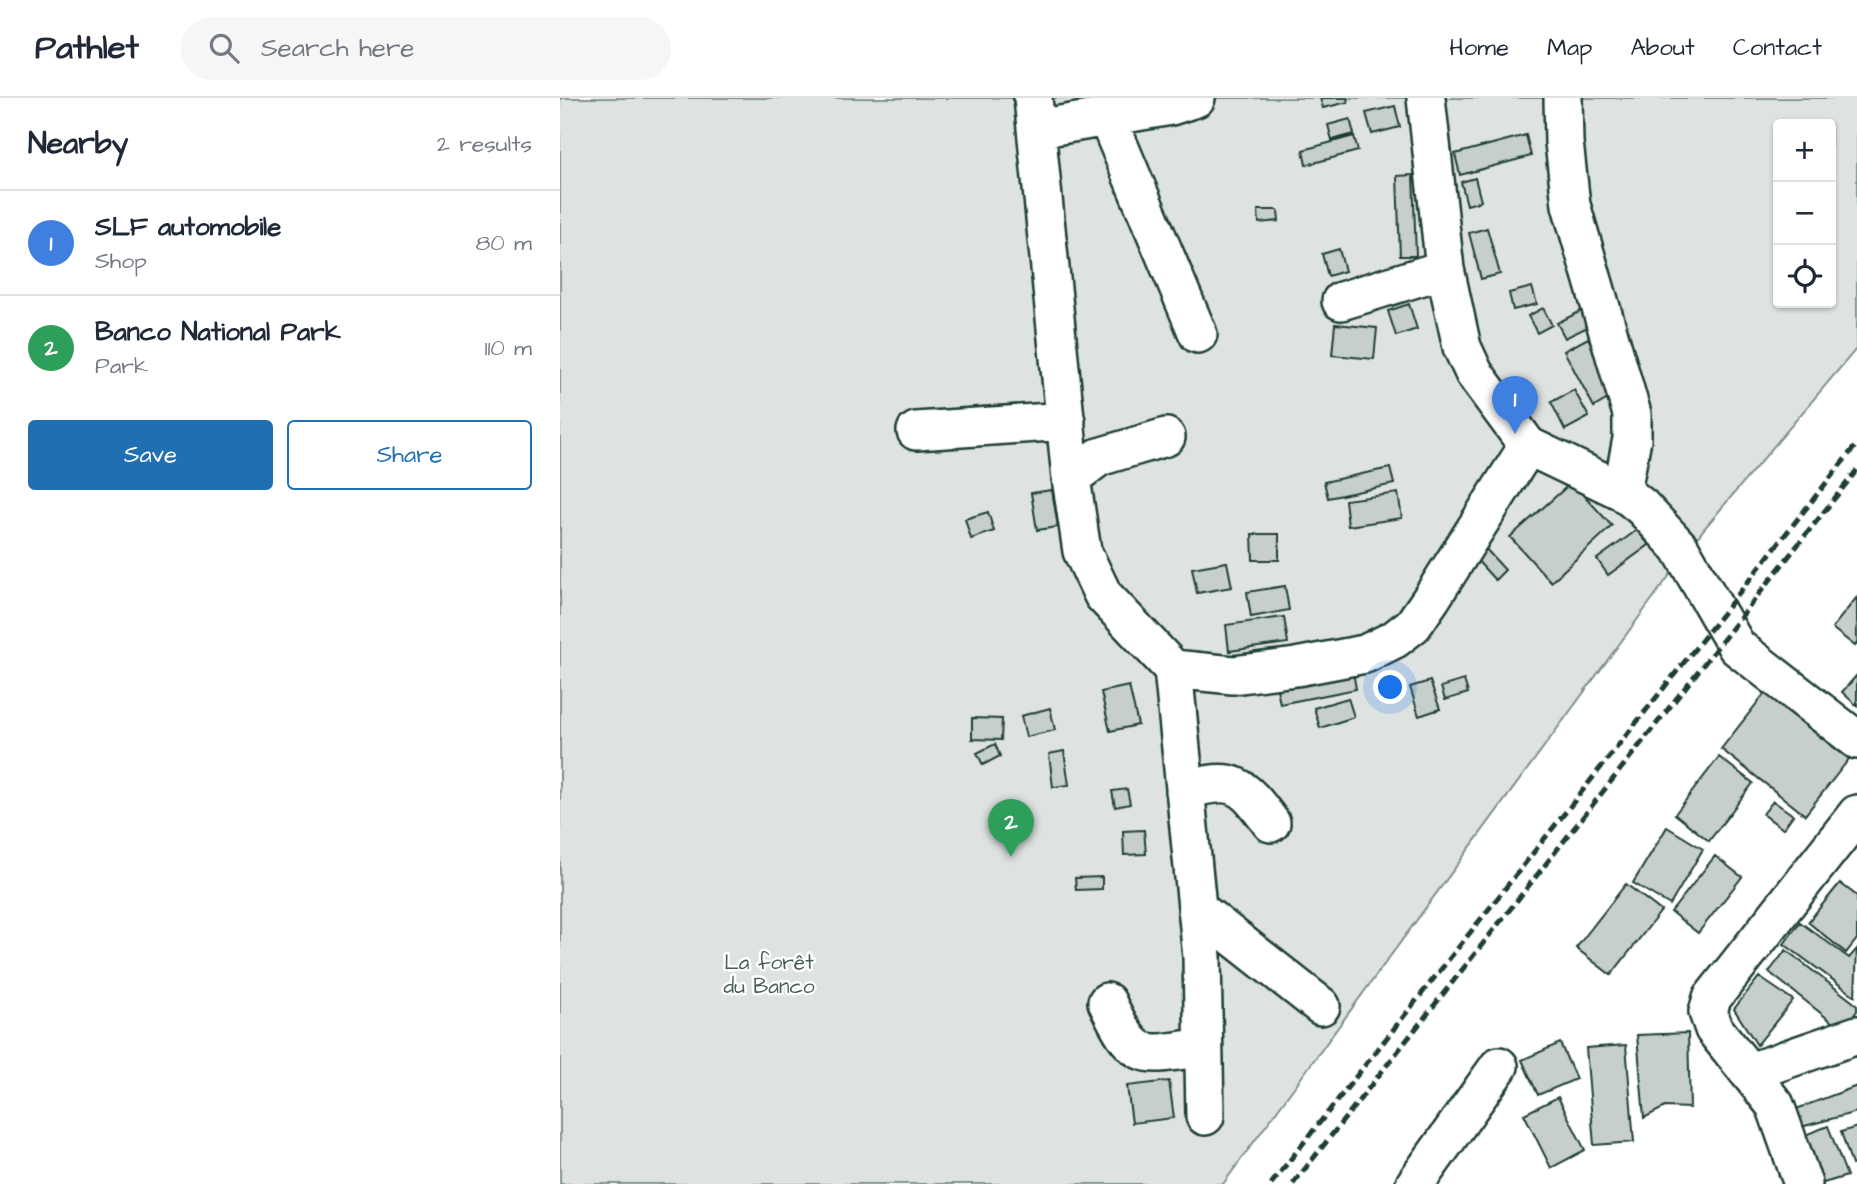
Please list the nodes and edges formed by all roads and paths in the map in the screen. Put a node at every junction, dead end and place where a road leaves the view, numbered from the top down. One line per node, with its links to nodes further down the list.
1 (1196, 98): 5 (street)
2 (1426, 98): 6 (street)
3 (1563, 98): 14 (street)
4 (1035, 114): 5 (street); 9 (street)
5 (1107, 117): 8 (street)
6 (1445, 269): 7 (street); 12 (street)
7 (1341, 301)
8 (1198, 334)
9 (1066, 421): 10 (street); 13 (street)
10 (916, 431)
11 (1166, 437): 13 (street)
12 (1528, 446): 14 (street); 15 (street)
13 (1071, 478): 15 (street)
14 (1622, 492): 16 (street)
15 (1173, 669): 17 (street)
16 (1857, 740)
17 (1185, 791): 19 (street); 20 (street)
18 (1857, 814): 26 (street)
19 (1272, 823)
20 (1199, 910): 22 (street); 24 (street)
21 (1107, 1002): 24 (street)
22 (1321, 1006)
23 (1857, 1035): 26 (street)
24 (1203, 1047): 27 (street)
25 (1499, 1066): 28 (street)
26 (1750, 1072): 29 (street)
27 (1205, 1116)
28 (1415, 1184)
29 (1803, 1184)

